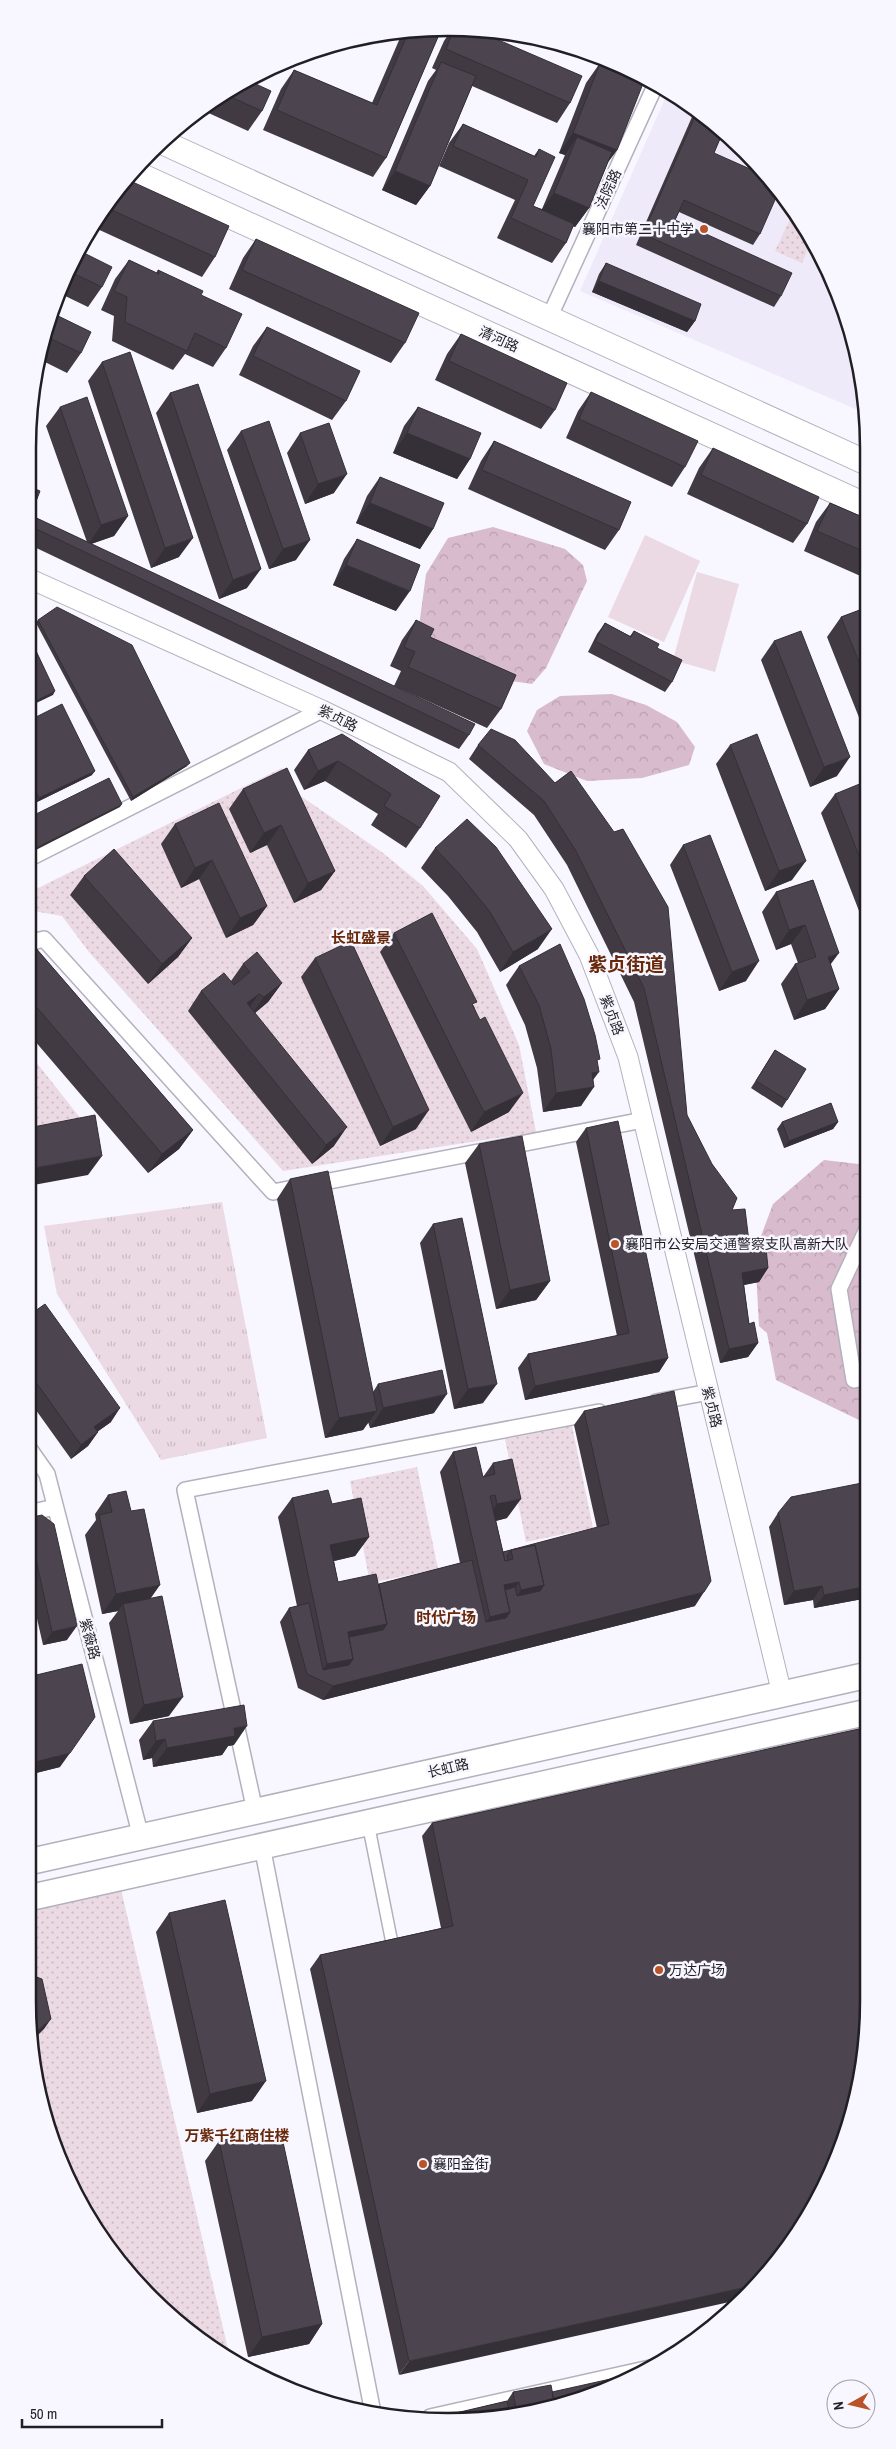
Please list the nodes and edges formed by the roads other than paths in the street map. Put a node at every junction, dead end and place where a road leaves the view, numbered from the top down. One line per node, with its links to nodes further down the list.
1 (654, 91): 4 (street, 法院路)
2 (169, 145): 4 (main road)
3 (140, 175): 6 (main road, 清河路)
4 (548, 318): 5 (main road)
5 (860, 460)
6 (860, 504)
7 (36, 582): 8 (street, 紫贞路)
8 (322, 710): 9 (street); 11 (street, 紫贞路)
9 (36, 855)
10 (36, 942): 11 (street)
11 (643, 1120): 14 (street, 紫贞路)
12 (860, 1244): 13 (street)
13 (860, 1379)
14 (709, 1392): 15 (street); 21 (street, 紫贞路)
15 (641, 1404)
16 (612, 1410): 23 (street)
17 (36, 1458): 18 (street, 紫薇路)
18 (55, 1507): 19 (street); 25 (street, 紫薇路)
19 (36, 1511)
20 (860, 1677): 21 (highway, 长虹路)
21 (782, 1694): 23 (highway, 长虹路)
22 (860, 1714): 24 (highway)
23 (255, 1811): 25 (highway, 长虹路)
24 (368, 1823): 26 (highway); 29 (street)
25 (141, 1837): 27 (highway, 长虹路)
26 (262, 1846): 28 (highway); 31 (street)
27 (36, 1860)
28 (36, 1896)
29 (397, 1969)
30 (620, 2375): 32 (street)
31 (372, 2406)
32 (448, 2413)

